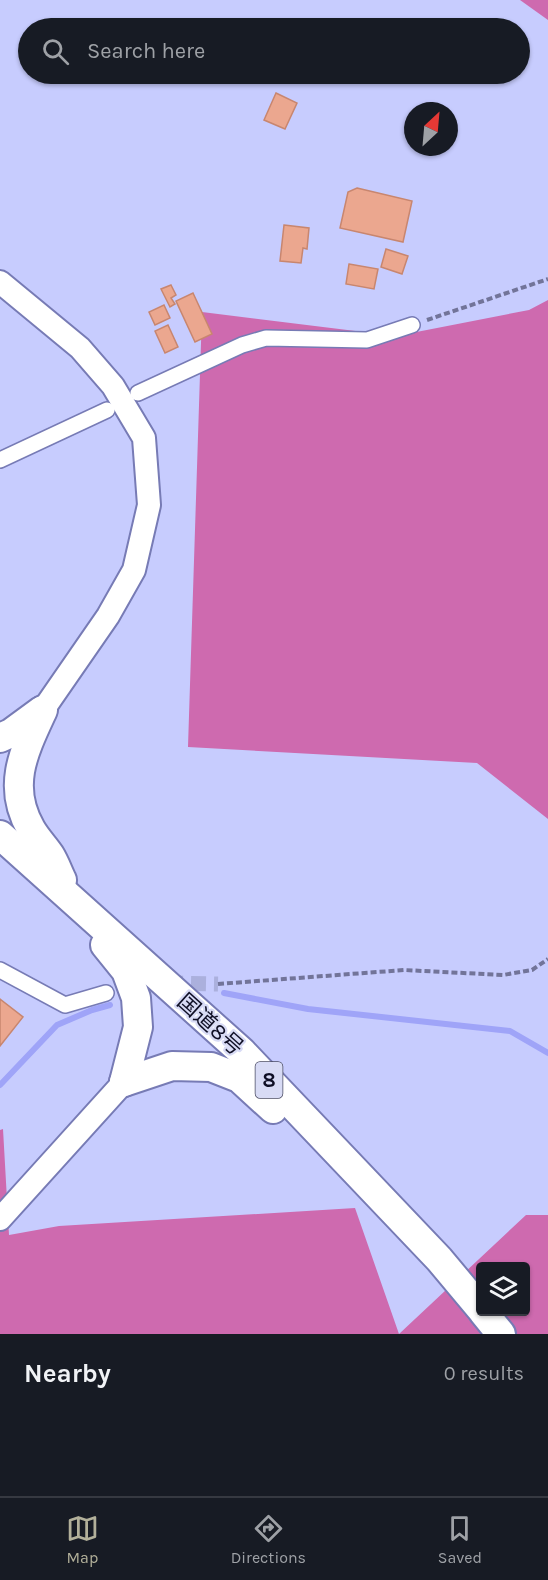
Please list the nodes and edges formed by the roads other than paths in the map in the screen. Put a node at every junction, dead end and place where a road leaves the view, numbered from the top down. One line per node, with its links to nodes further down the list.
1 (0, 282): 6 (street)
2 (412, 325): 3 (street)
3 (138, 393)
4 (107, 410): 5 (street)
5 (0, 460)
6 (43, 710): 7 (highway); 9 (highway)
7 (0, 738)
8 (0, 835): 9 (highway, 国道8号 / 8)
9 (79, 905): 12 (highway); 14 (highway, 国道8号 / 8)
10 (0, 970): 11 (street)
11 (106, 993)
12 (124, 1082): 13 (street); 14 (highway)
13 (0, 1219)
14 (439, 1259): 15 (highway, 国道8号 / 8)
15 (476, 1303)
16 (487, 1316): 17 (highway, 国道8号 / 8)
17 (501, 1334)

